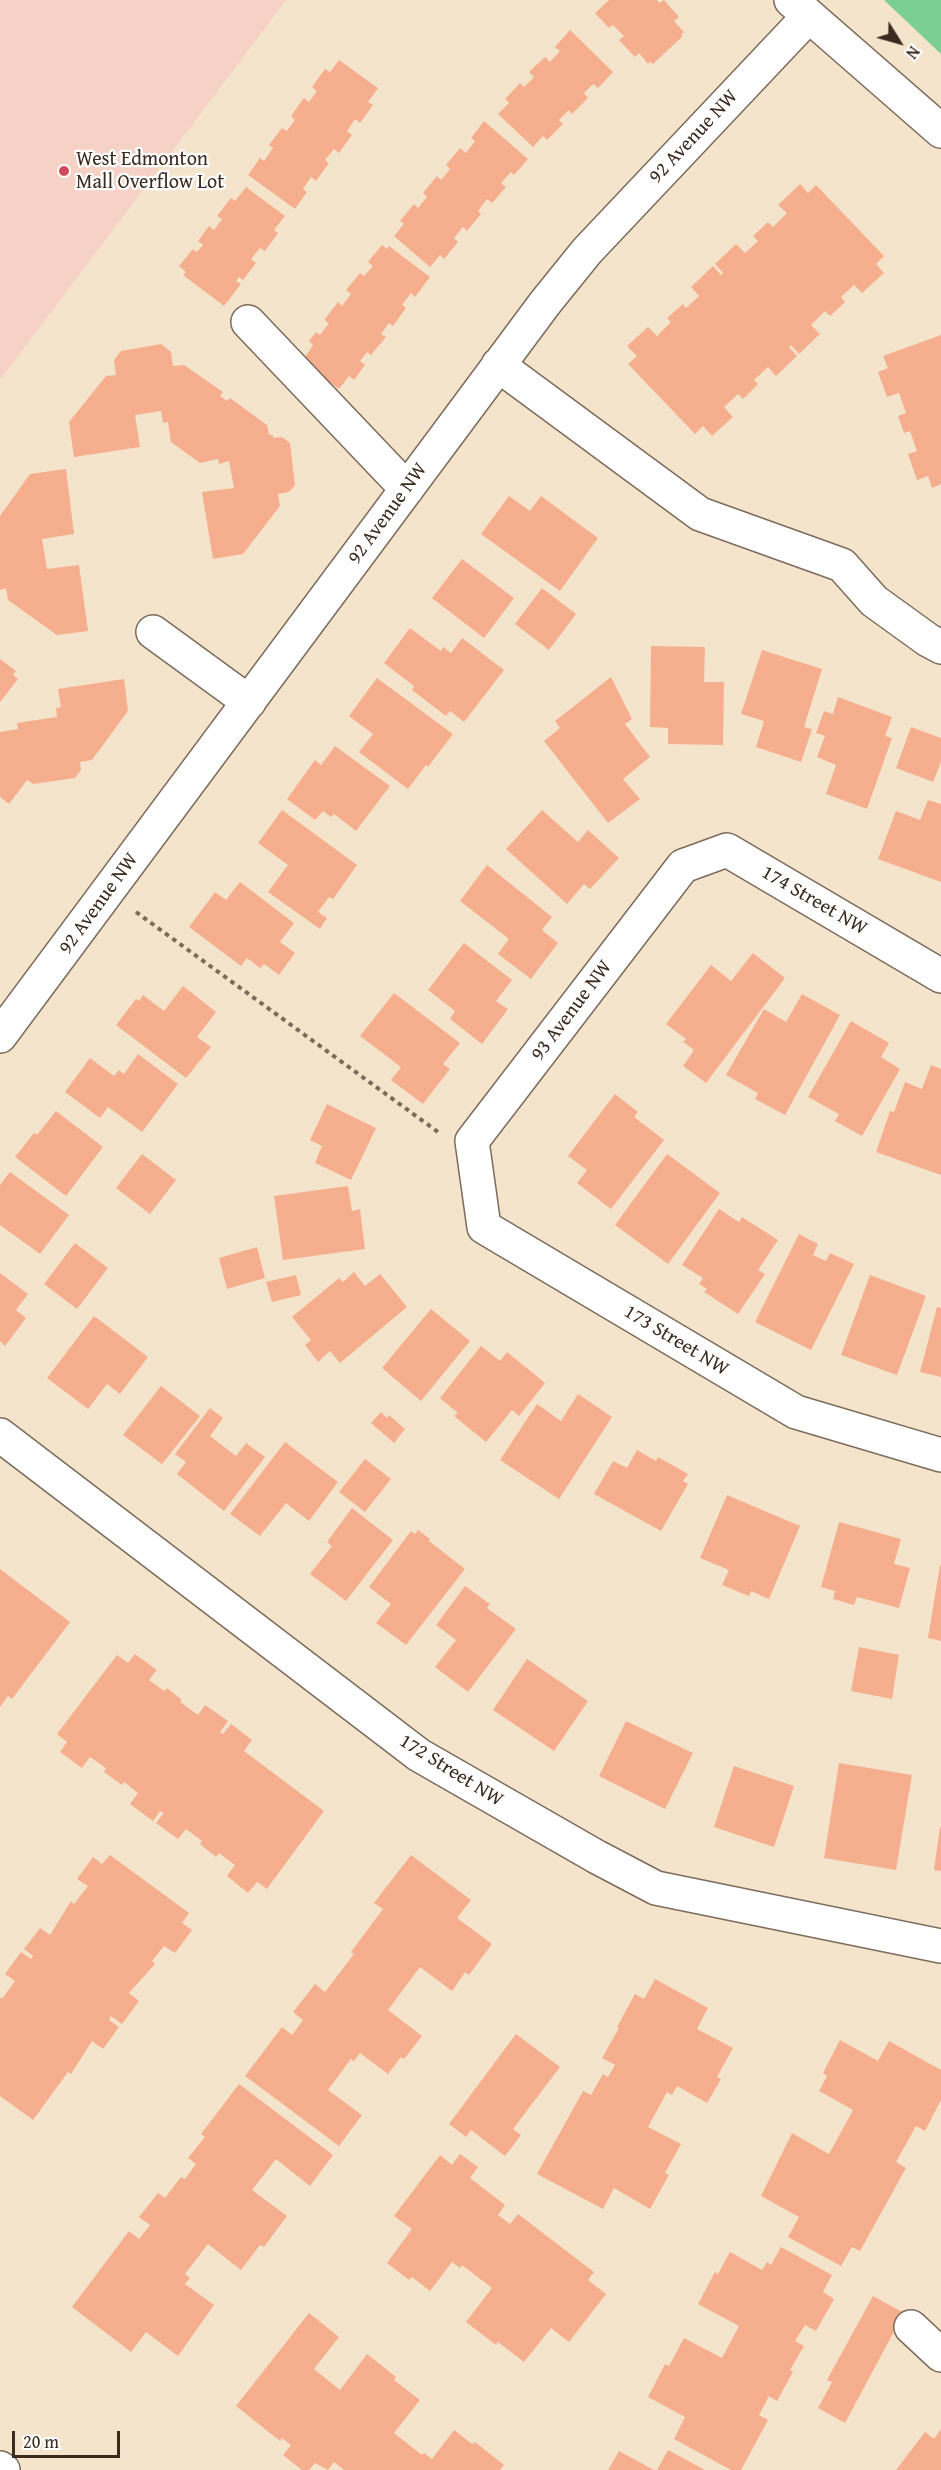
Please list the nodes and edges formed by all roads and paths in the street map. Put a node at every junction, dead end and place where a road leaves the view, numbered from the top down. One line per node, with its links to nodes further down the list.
1 (799, 8): 2 (street); 4 (street, 92 Avenue NW)
2 (941, 131)
3 (248, 322): 5 (street)
4 (498, 365): 5 (street, 92 Avenue NW); 7 (street)
5 (407, 489): 8 (street, 92 Avenue NW)
6 (153, 632): 8 (street)
7 (941, 647)
8 (249, 702): 10 (street, 92 Avenue NW)
9 (683, 866): 11 (street, 174 Street NW); 13 (street, 93 Avenue NW)
10 (108, 891): 12 (street, 92 Avenue NW); 13 (path)
11 (941, 976)
12 (0, 1036)
13 (475, 1159): 15 (street, 173 Street NW)
14 (0, 1435): 16 (street, 172 Street NW)
15 (941, 1455)
16 (941, 1946)
17 (911, 2327): 18 (street)
18 (941, 2355)

